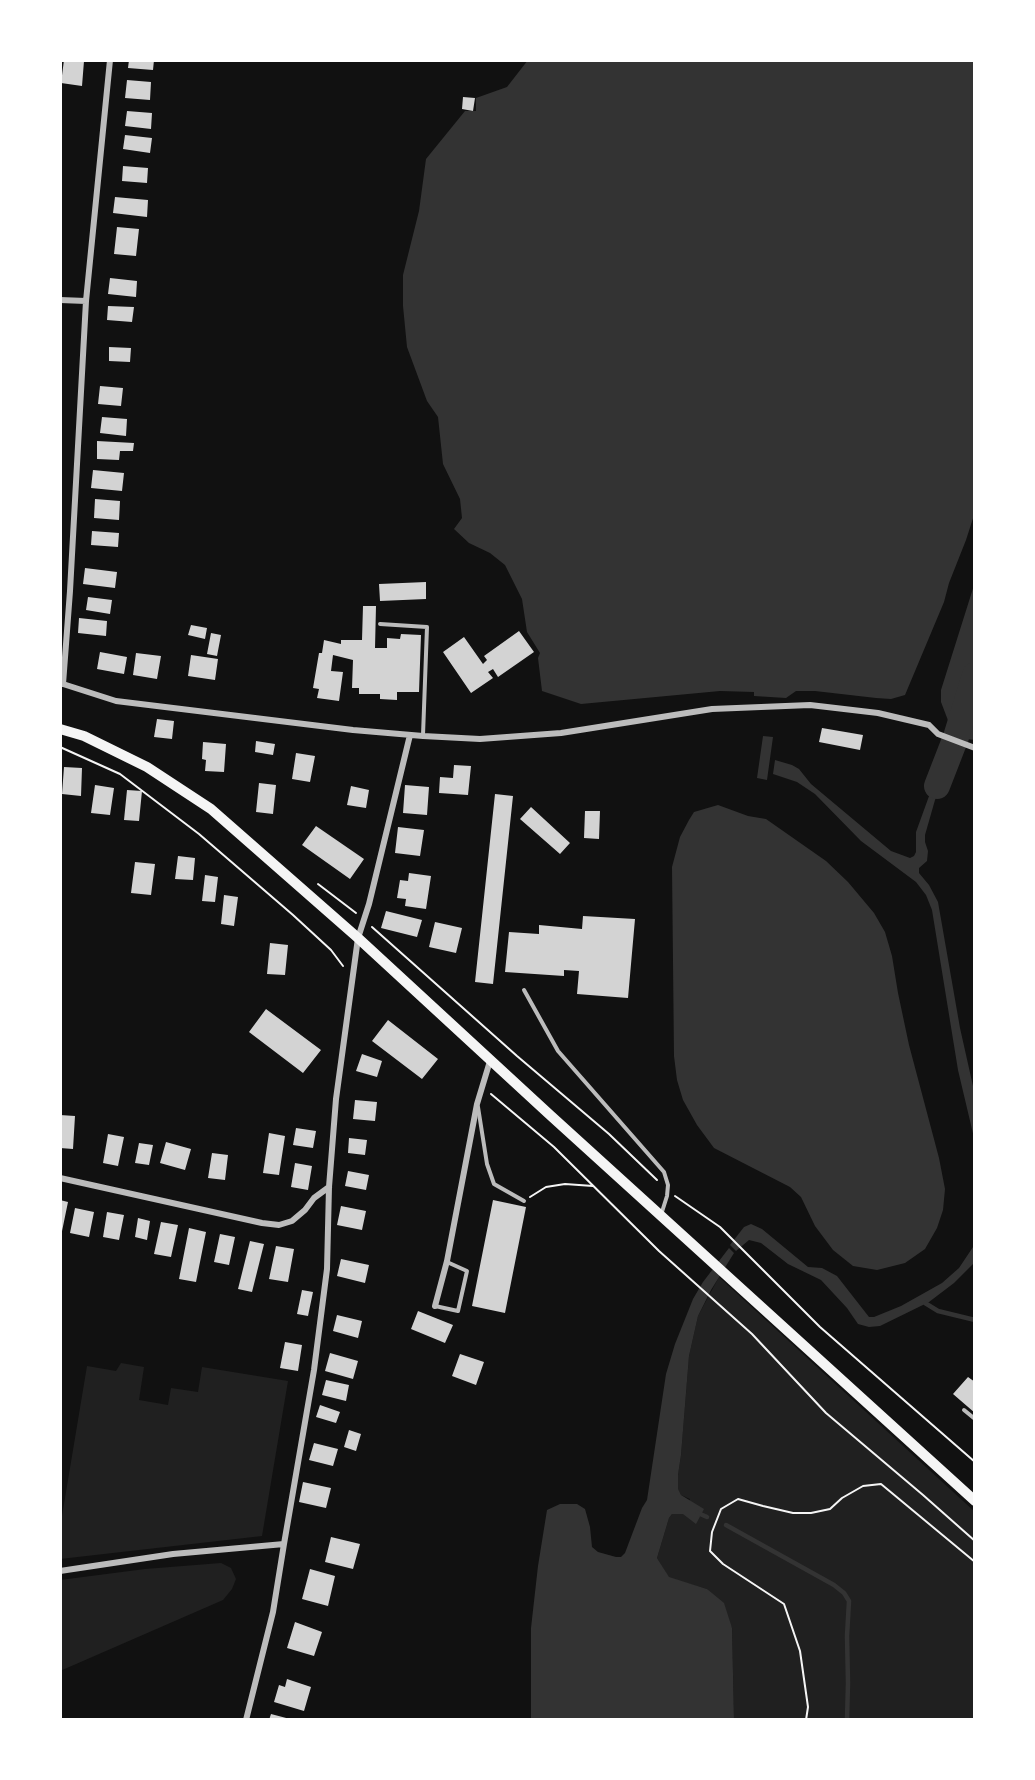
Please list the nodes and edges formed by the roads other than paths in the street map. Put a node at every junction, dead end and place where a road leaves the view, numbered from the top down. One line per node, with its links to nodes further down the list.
1 (110, 60): 3 (street)
2 (60, 300): 3 (street)
3 (86, 301): 5 (street)
4 (380, 624): 8 (lane)
5 (62, 684): 7 (street)
6 (60, 729): 10 (main road)
7 (410, 735): 8 (street); 10 (street)
8 (423, 736): 9 (street)
9 (975, 747)
10 (358, 938): 12 (main road); 15 (street)
11 (524, 990): 17 (lane)
12 (490, 1060): 13 (street); 17 (main road)
13 (477, 1104): 16 (lane); 18 (street)
14 (60, 1178): 15 (street)
15 (329, 1187): 23 (street)
16 (524, 1201)
17 (661, 1216): 22 (main road)
18 (447, 1262): 19 (street); 19 (lane)
19 (435, 1306)
20 (964, 1410): 21 (lane)
21 (975, 1419)
22 (975, 1501)
23 (284, 1544): 24 (street); 25 (street)
24 (60, 1571)
25 (246, 1720)

